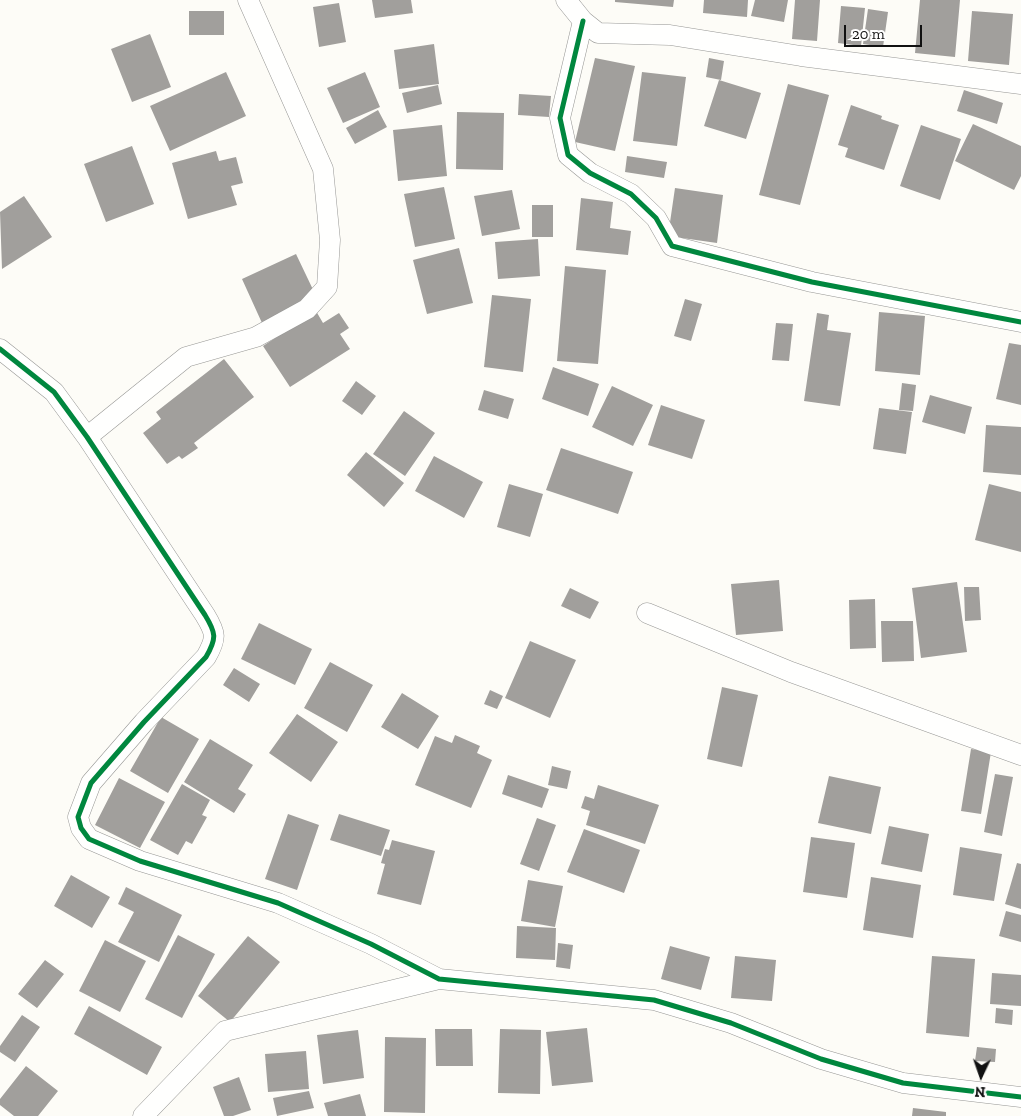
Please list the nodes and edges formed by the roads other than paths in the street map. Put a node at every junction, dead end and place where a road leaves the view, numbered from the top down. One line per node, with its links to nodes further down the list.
1 (248, 0): 7 (street)
2 (566, 0): 3 (street)
3 (583, 21): 4 (street); 5 (street)
4 (1021, 84)
5 (1021, 322)
6 (0, 349): 7 (street)
7 (88, 437): 10 (street)
8 (647, 613): 9 (street)
9 (1021, 755)
10 (439, 979): 11 (street); 12 (street)
11 (1021, 1097)
12 (143, 1116)

